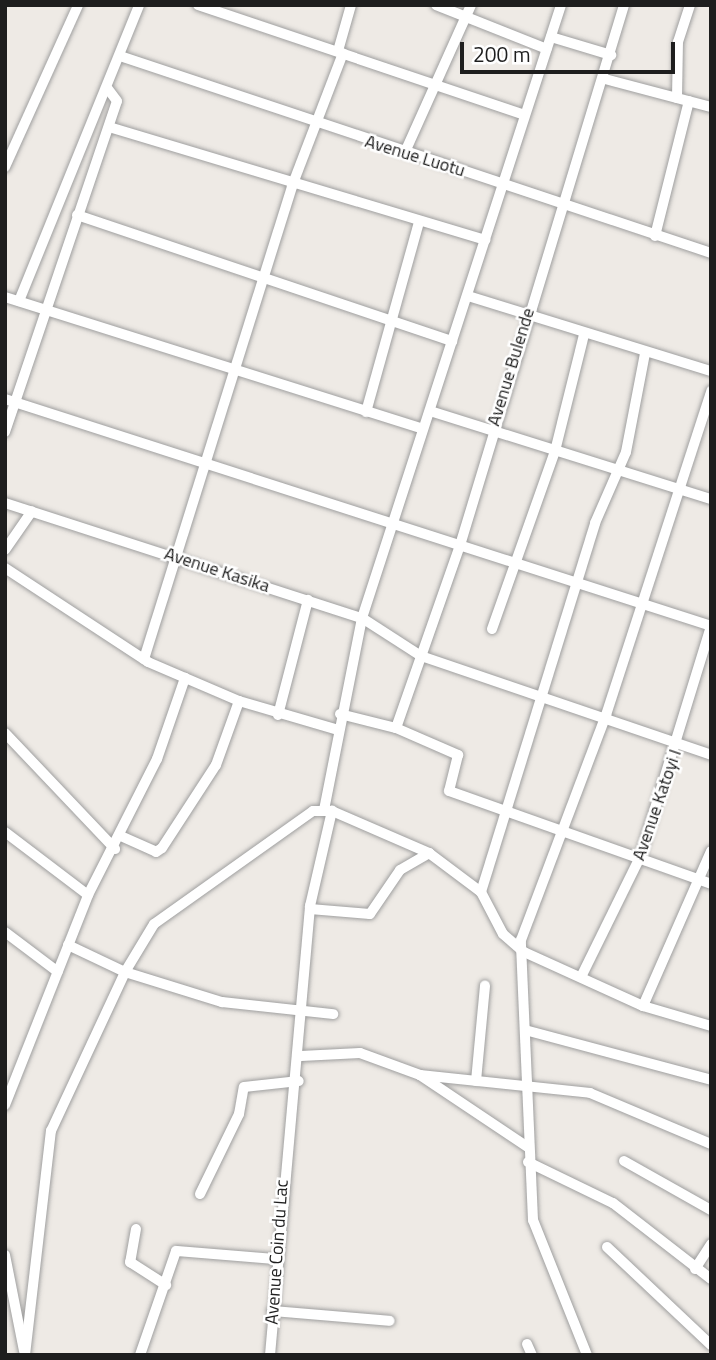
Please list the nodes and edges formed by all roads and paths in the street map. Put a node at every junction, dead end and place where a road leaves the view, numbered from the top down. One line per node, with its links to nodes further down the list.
1 (78, 5): 26 (street)
2 (139, 5): 15 (street)
3 (198, 5): 13 (street)
4 (351, 5): 13 (street)
5 (436, 5): 10 (street)
6 (471, 5): 10 (street)
7 (624, 5): 14 (street, Avenue Bulende)
8 (690, 5): 19 (street)
9 (560, 6): 11 (street, Avenue Coin du Lac)
10 (465, 19): 12 (street); 17 (street)
11 (551, 37): 12 (street, Avenue Coin du Lac); 14 (street)
12 (547, 49): 22 (street, Avenue Coin du Lac)
13 (341, 52): 17 (street); 23 (street)
14 (611, 55): 16 (street, Avenue Bulende)
15 (120, 56): 18 (street); 23 (street, Avenue Luotu)
16 (605, 79): 19 (street); 29 (street, Avenue Bulende)
17 (434, 83): 22 (street); 25 (street)
18 (108, 89): 24 (street); 38 (street)
19 (677, 98): 20 (street)
20 (689, 100): 21 (street); 32 (street)
21 (711, 107)
22 (524, 115): 28 (street, Avenue Coin du Lac)
23 (313, 123): 25 (street, Avenue Luotu); 27 (street)
24 (109, 127): 27 (street); 30 (street)
25 (405, 152): 28 (street, Avenue Luotu)
26 (5, 167)
27 (292, 186): 31 (street); 35 (street)
28 (502, 186): 29 (street, Avenue Luotu); 33 (street, Avenue Coin du Lac)
29 (565, 205): 32 (street, Avenue Luotu); 40 (street, Avenue Bulende)
30 (77, 215): 35 (street); 39 (street)
31 (419, 222): 33 (street); 41 (street)
32 (655, 236): 34 (street, Avenue Luotu)
33 (485, 240): 36 (street, Avenue Coin du Lac)
34 (711, 253)
35 (263, 276): 41 (street); 45 (street)
36 (468, 296): 40 (street); 43 (street, Avenue Coin du Lac)
37 (5, 297): 38 (street)
38 (19, 301): 39 (street)
39 (46, 310): 45 (street); 48 (street)
40 (526, 315): 42 (street); 53 (street, Avenue Bulende)
41 (391, 318): 43 (street); 50 (street)
42 (584, 335): 44 (street); 54 (street)
43 (452, 341): 49 (street, Avenue Coin du Lac)
44 (645, 353): 46 (street); 56 (street)
45 (233, 370): 50 (street); 55 (street)
46 (711, 371)
47 (711, 391): 57 (street)
48 (10, 401): 52 (street); 55 (street)
49 (430, 411): 51 (street, Avenue Coin du Lac); 53 (street)
50 (366, 412): 51 (street)
51 (423, 429): 61 (street, Avenue Coin du Lac)
52 (5, 432)
53 (491, 432): 54 (street); 62 (street, Avenue Bulende)
54 (555, 451): 56 (street); 65 (street)
55 (205, 464): 61 (street); 64 (street)
56 (618, 471): 57 (street); 67 (street)
57 (677, 489): 58 (street); 69 (street)
58 (711, 499)
59 (5, 503): 60 (street, Avenue Kasika)
60 (32, 510): 63 (street); 64 (street, Avenue Kasika)
61 (395, 521): 62 (street); 70 (street, Avenue Coin du Lac)
62 (461, 542): 65 (street); 73 (street, Avenue Bulende)
63 (5, 550)
64 (178, 558): 68 (street, Avenue Kasika); 74 (street)
65 (518, 561): 67 (street); 72 (street)
66 (5, 568): 74 (street)
67 (578, 583): 69 (street); 76 (street)
68 (308, 600): 70 (street, Avenue Kasika); 79 (street)
69 (641, 603): 71 (street); 80 (street)
70 (362, 618): 73 (street, Avenue Kasika); 78 (street, Avenue Coin du Lac)
71 (711, 626): 84 (street, Avenue Katoyi I)
72 (492, 629)
73 (421, 656): 76 (street, Avenue Kasika); 81 (street, Avenue Bulende)
74 (144, 659): 75 (street)
75 (185, 678): 77 (street); 90 (street)
76 (542, 696): 80 (street, Avenue Kasika); 86 (street)
77 (239, 701): 79 (street); 90 (street)
78 (340, 714): 81 (street); 82 (street, Avenue Coin du Lac)
79 (278, 715): 82 (street)
80 (606, 715): 84 (street, Avenue Kasika); 88 (street)
81 (397, 727): 86 (street)
82 (338, 730): 87 (street, Avenue Coin du Lac)
83 (5, 733): 91 (street)
84 (679, 741): 85 (street, Avenue Kasika); 94 (street, Avenue Katoyi I)
85 (711, 755)
86 (509, 810): 88 (street); 97 (street)
87 (328, 811): 93 (street); 99 (street, Avenue Coin du Lac); 104 (street)
88 (562, 829): 94 (street); 102 (street)
89 (5, 832): 98 (street)
90 (123, 837): 91 (street)
91 (115, 849): 98 (street)
92 (711, 851): 95 (street)
93 (429, 853): 97 (street); 99 (street)
94 (640, 857): 95 (street); 105 (street, Avenue Katoyi I)
95 (699, 879): 96 (street); 107 (street)
96 (711, 884)
97 (481, 892): 102 (street)
98 (88, 895): 101 (street)
99 (310, 909): 108 (street, Avenue Coin du Lac)
100 (5, 932): 103 (street)
101 (68, 945): 103 (street); 104 (street)
102 (524, 952): 105 (street); 111 (street)
103 (58, 972): 118 (street)
104 (125, 972): 108 (street); 137 (street)
105 (582, 975): 107 (street)
106 (485, 985): 116 (street)
107 (643, 1006): 110 (street)
108 (303, 1011): 109 (street); 112 (street, Avenue Coin du Lac)
109 (333, 1014)
110 (711, 1026)
111 (525, 1030): 114 (street); 117 (street)
112 (301, 1056): 113 (street); 115 (street, Avenue Coin du Lac)
113 (421, 1075): 116 (street); 120 (street)
114 (711, 1080)
115 (299, 1081): 123 (street); 129 (street, Avenue Coin du Lac)
116 (476, 1081): 117 (street)
117 (528, 1086): 119 (street); 120 (street)
118 (6, 1099)
119 (711, 1144)
120 (529, 1148): 122 (street)
121 (624, 1160): 124 (street)
122 (528, 1162): 130 (street); 138 (street)
123 (200, 1194)
124 (711, 1210)
125 (136, 1228): 132 (street)
126 (711, 1244): 130 (street)
127 (607, 1247): 136 (street)
128 (5, 1255): 137 (street)
129 (276, 1259): 132 (street); 133 (street, Avenue Coin du Lac)
130 (695, 1269): 131 (street)
131 (711, 1279)
132 (166, 1285): 139 (street)
133 (272, 1311): 134 (street); 140 (street, Avenue Coin du Lac)
134 (390, 1321)
135 (527, 1344): 141 (street)
136 (711, 1345)
137 (25, 1354)
138 (585, 1354)
139 (140, 1355)
140 (270, 1355)
141 (532, 1355)

